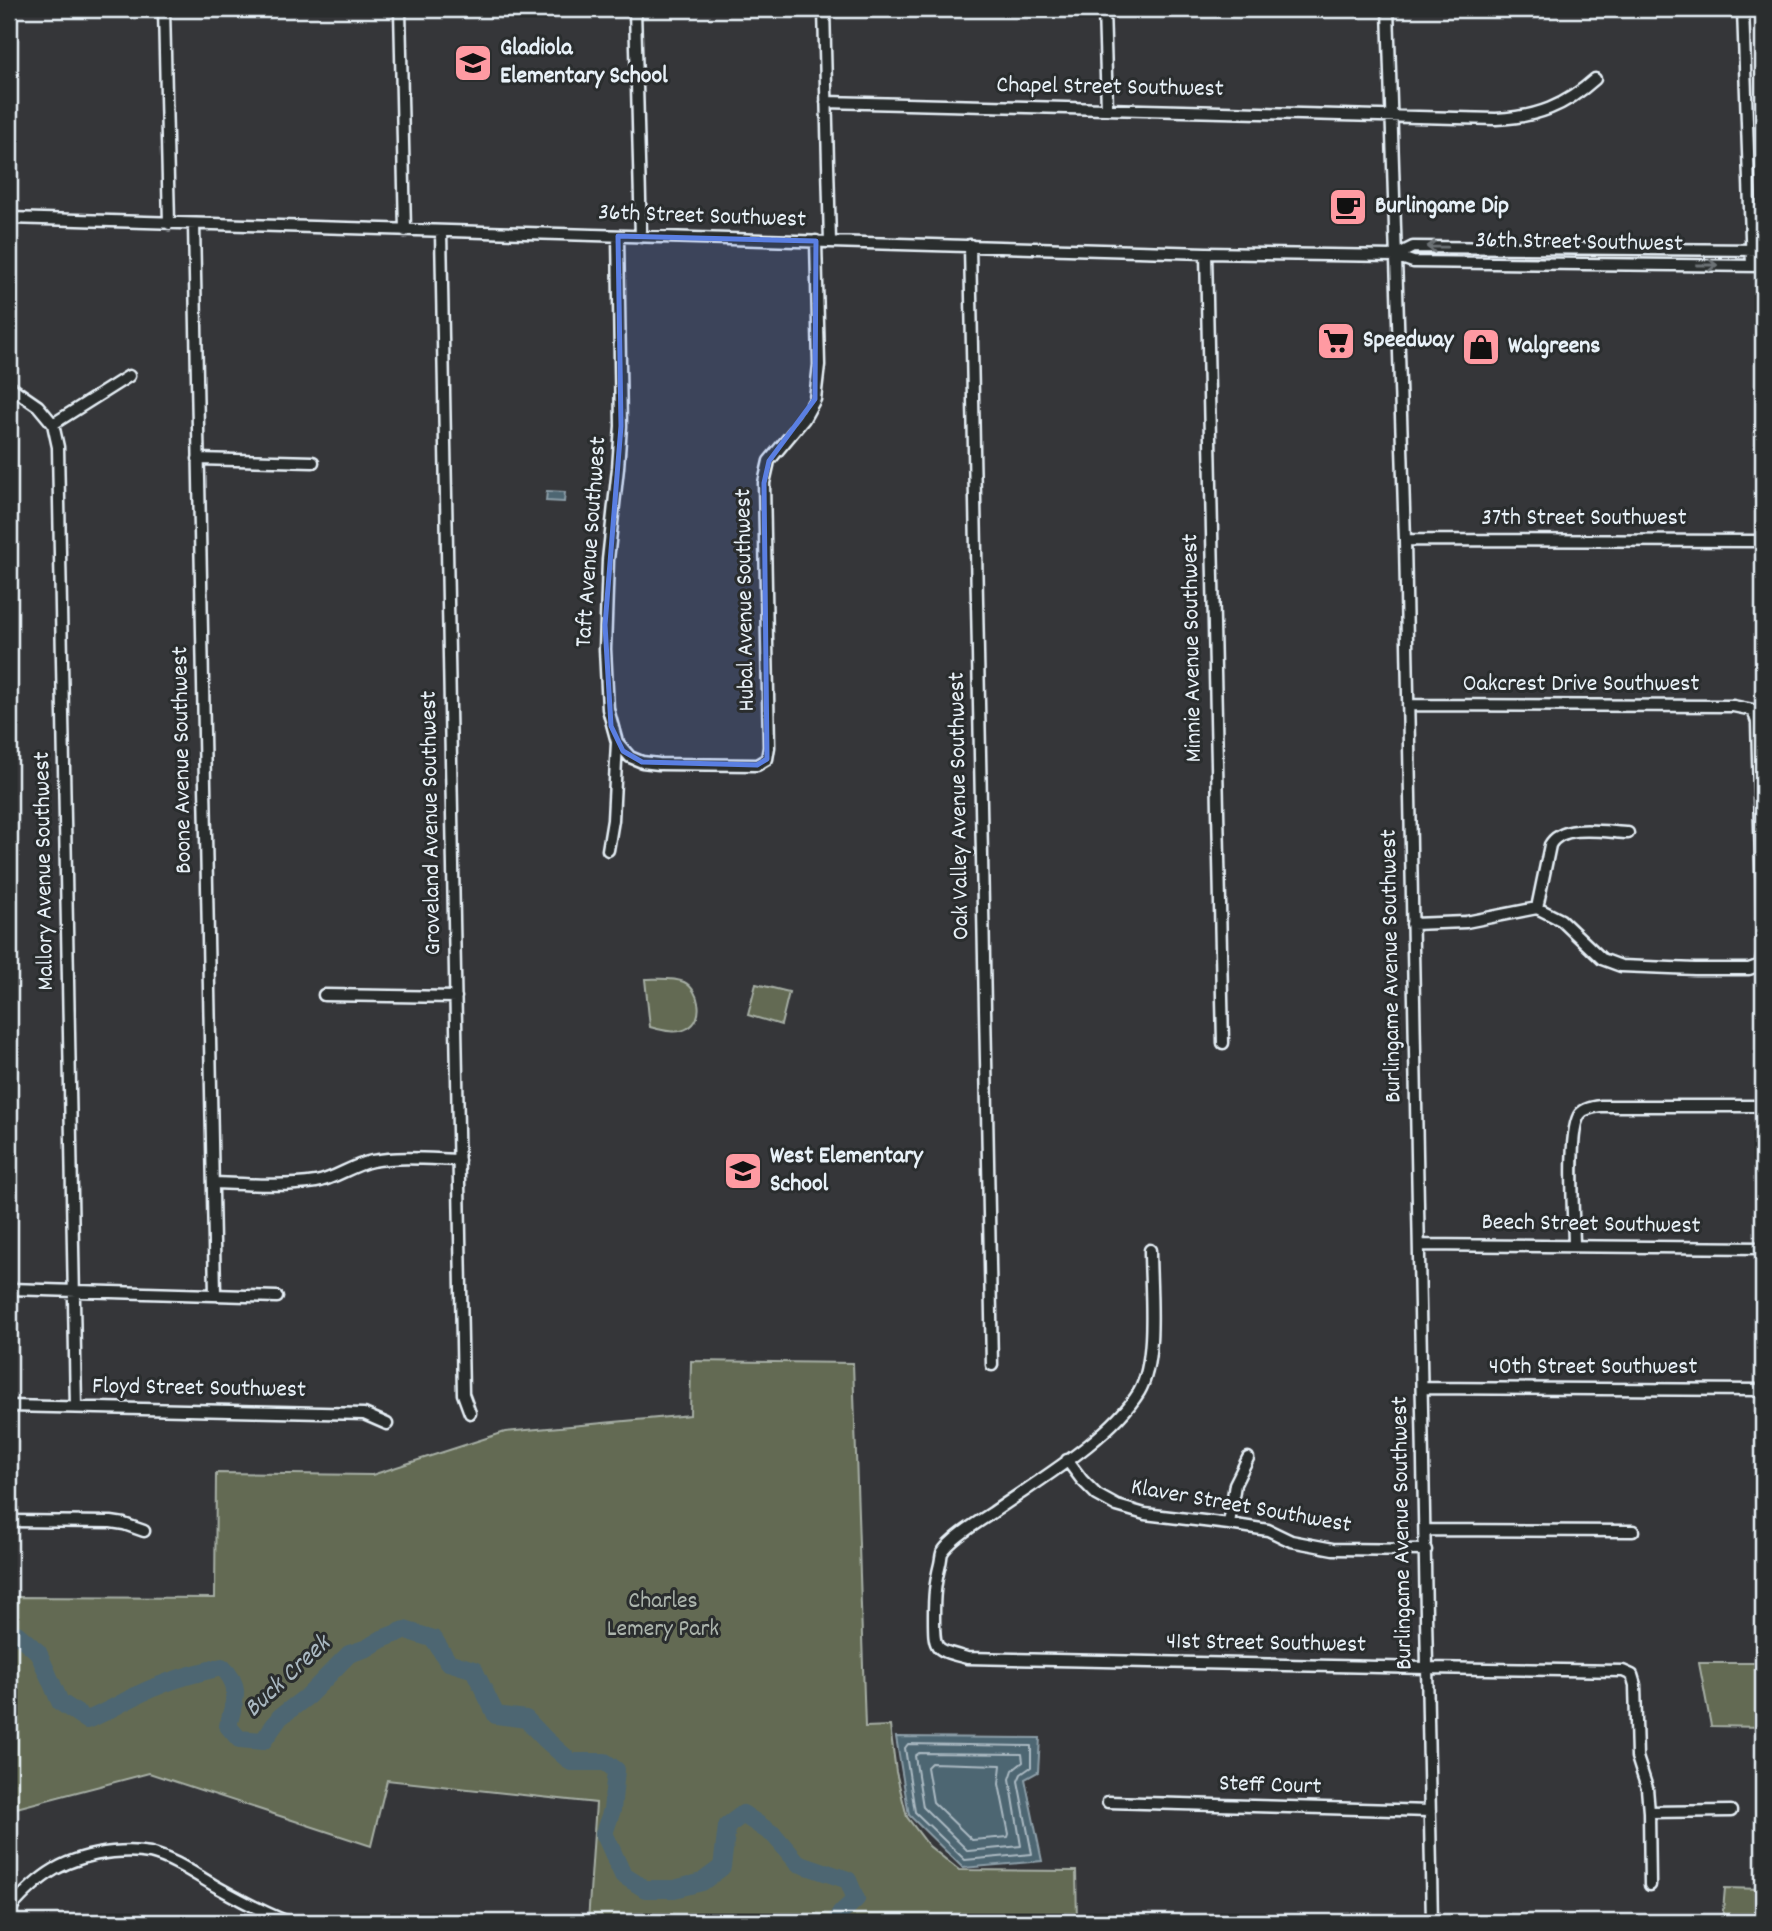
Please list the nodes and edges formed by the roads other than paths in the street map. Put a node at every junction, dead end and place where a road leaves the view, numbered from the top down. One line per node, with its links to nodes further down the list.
1 (164, 9): 13 (street)
2 (400, 9): 15 (street)
3 (635, 9): 18 (street)
4 (824, 9): 9 (street)
5 (1104, 9): 10 (street)
6 (1388, 9): 11 (street, Burlingame Avenue Southwest)
7 (1743, 9): 23 (street)
8 (1595, 79): 11 (street, Chapel Street Southwest)
9 (826, 102): 10 (street, Chapel Street Southwest); 20 (street)
10 (1107, 109): 11 (street, Chapel Street Southwest)
11 (1393, 116): 26 (street, Burlingame Avenue Southwest)
12 (9, 218): 13 (street, 36th Street Southwest)
13 (169, 224): 14 (street, 36th Street Southwest)
14 (194, 224): 15 (street, 36th Street Southwest); 33 (street, Boone Avenue Southwest)
15 (405, 231): 16 (street, 36th Street Southwest)
16 (441, 232): 17 (street, 36th Street Southwest); 46 (street, Groveland Avenue Southwest)
17 (618, 236): 18 (street, 36th Street Southwest); 38 (street, Taft Avenue Southwest)
18 (641, 237): 19 (street, 36th Street Southwest)
19 (816, 241): 20 (street, 36th Street Southwest); 38 (street, Hubal Avenue Southwest)
20 (830, 242): 21 (street, 36th Street Southwest)
21 (970, 245): 25 (street, 36th Street Southwest); 59 (street, Oak Valley Avenue Southwest)
22 (1569, 249): 23 (street, 36th Street Southwest); 26 (street, 36th Street Southwest, one-way to 26); 27 (street)
23 (1751, 250): 24 (street, 36th Street Southwest); 28 (street)
24 (1763, 250)
25 (1206, 253): 26 (street, 36th Street Southwest); 47 (street, Minnie Avenue Southwest)
26 (1395, 256): 27 (street, 36th Street Southwest); 35 (street, Burlingame Avenue Southwest)
27 (1523, 263): 28 (street, 36th Street Southwest, one-way to 28)
28 (1752, 265): 29 (street, 36th Street Southwest)
29 (1763, 265)
30 (129, 376): 32 (street)
31 (9, 386): 32 (street)
32 (53, 424): 56 (street, Mallory Avenue Southwest)
33 (198, 459): 34 (street); 50 (street, Boone Avenue Southwest)
34 (313, 462)
35 (1405, 540): 36 (street, 37th Street Southwest); 37 (street, Burlingame Avenue Southwest)
36 (1763, 541)
37 (1408, 705): 42 (street, Burlingame Avenue Southwest); 43 (street, Oakcrest Drive Southwest)
38 (617, 742): 40 (street, Taft Avenue Southwest)
39 (1628, 833): 41 (street)
40 (607, 850)
41 (1537, 908): 42 (street); 44 (street)
42 (1412, 924): 51 (street, Burlingame Avenue Southwest)
43 (1763, 931)
44 (1763, 954)
45 (324, 995): 46 (street)
46 (456, 997): 49 (street, Groveland Avenue Southwest)
47 (1223, 1043)
48 (1763, 1106): 52 (street)
49 (459, 1160): 50 (street); 64 (street, Groveland Avenue Southwest)
50 (212, 1183): 57 (street, Boone Avenue Southwest)
51 (1419, 1245): 52 (street, Beech Street Southwest); 60 (street, Burlingame Avenue Southwest)
52 (1574, 1246): 53 (street, Beech Street Southwest)
53 (1763, 1248)
54 (1150, 1250): 67 (street)
55 (9, 1289): 56 (street)
56 (74, 1291): 57 (street); 63 (street, Mallory Avenue Southwest)
57 (215, 1294): 58 (street)
58 (276, 1297)
59 (992, 1366)
60 (1422, 1388): 61 (street, 40th Street Southwest); 70 (street, Burlingame Avenue Southwest)
61 (1763, 1390)
62 (9, 1406): 63 (street, Floyd Street Southwest)
63 (76, 1407): 65 (street, Floyd Street Southwest)
64 (470, 1413)
65 (387, 1424)
66 (1248, 1458): 69 (street)
67 (1067, 1460): 69 (street, Klaver Street Southwest); 74 (street, 41st Street Southwest)
68 (9, 1521): 71 (street)
69 (1229, 1524): 73 (street, Klaver Street Southwest)
70 (1425, 1530): 72 (street); 73 (street, Burlingame Avenue Southwest)
71 (145, 1531)
72 (1633, 1531)
73 (1426, 1550): 74 (street, Burlingame Avenue Southwest)
74 (1427, 1668): 76 (street, Burlingame Avenue Southwest); 78 (street, 41st Street Southwest)
75 (1108, 1802): 76 (street, Steff Court)
76 (1430, 1811): 82 (street, Burlingame Avenue Southwest)
77 (1731, 1811): 78 (street)
78 (1649, 1812): 79 (street)
79 (1650, 1885)
80 (9, 1910): 81 (street)
81 (288, 1922)
82 (1432, 1922)

